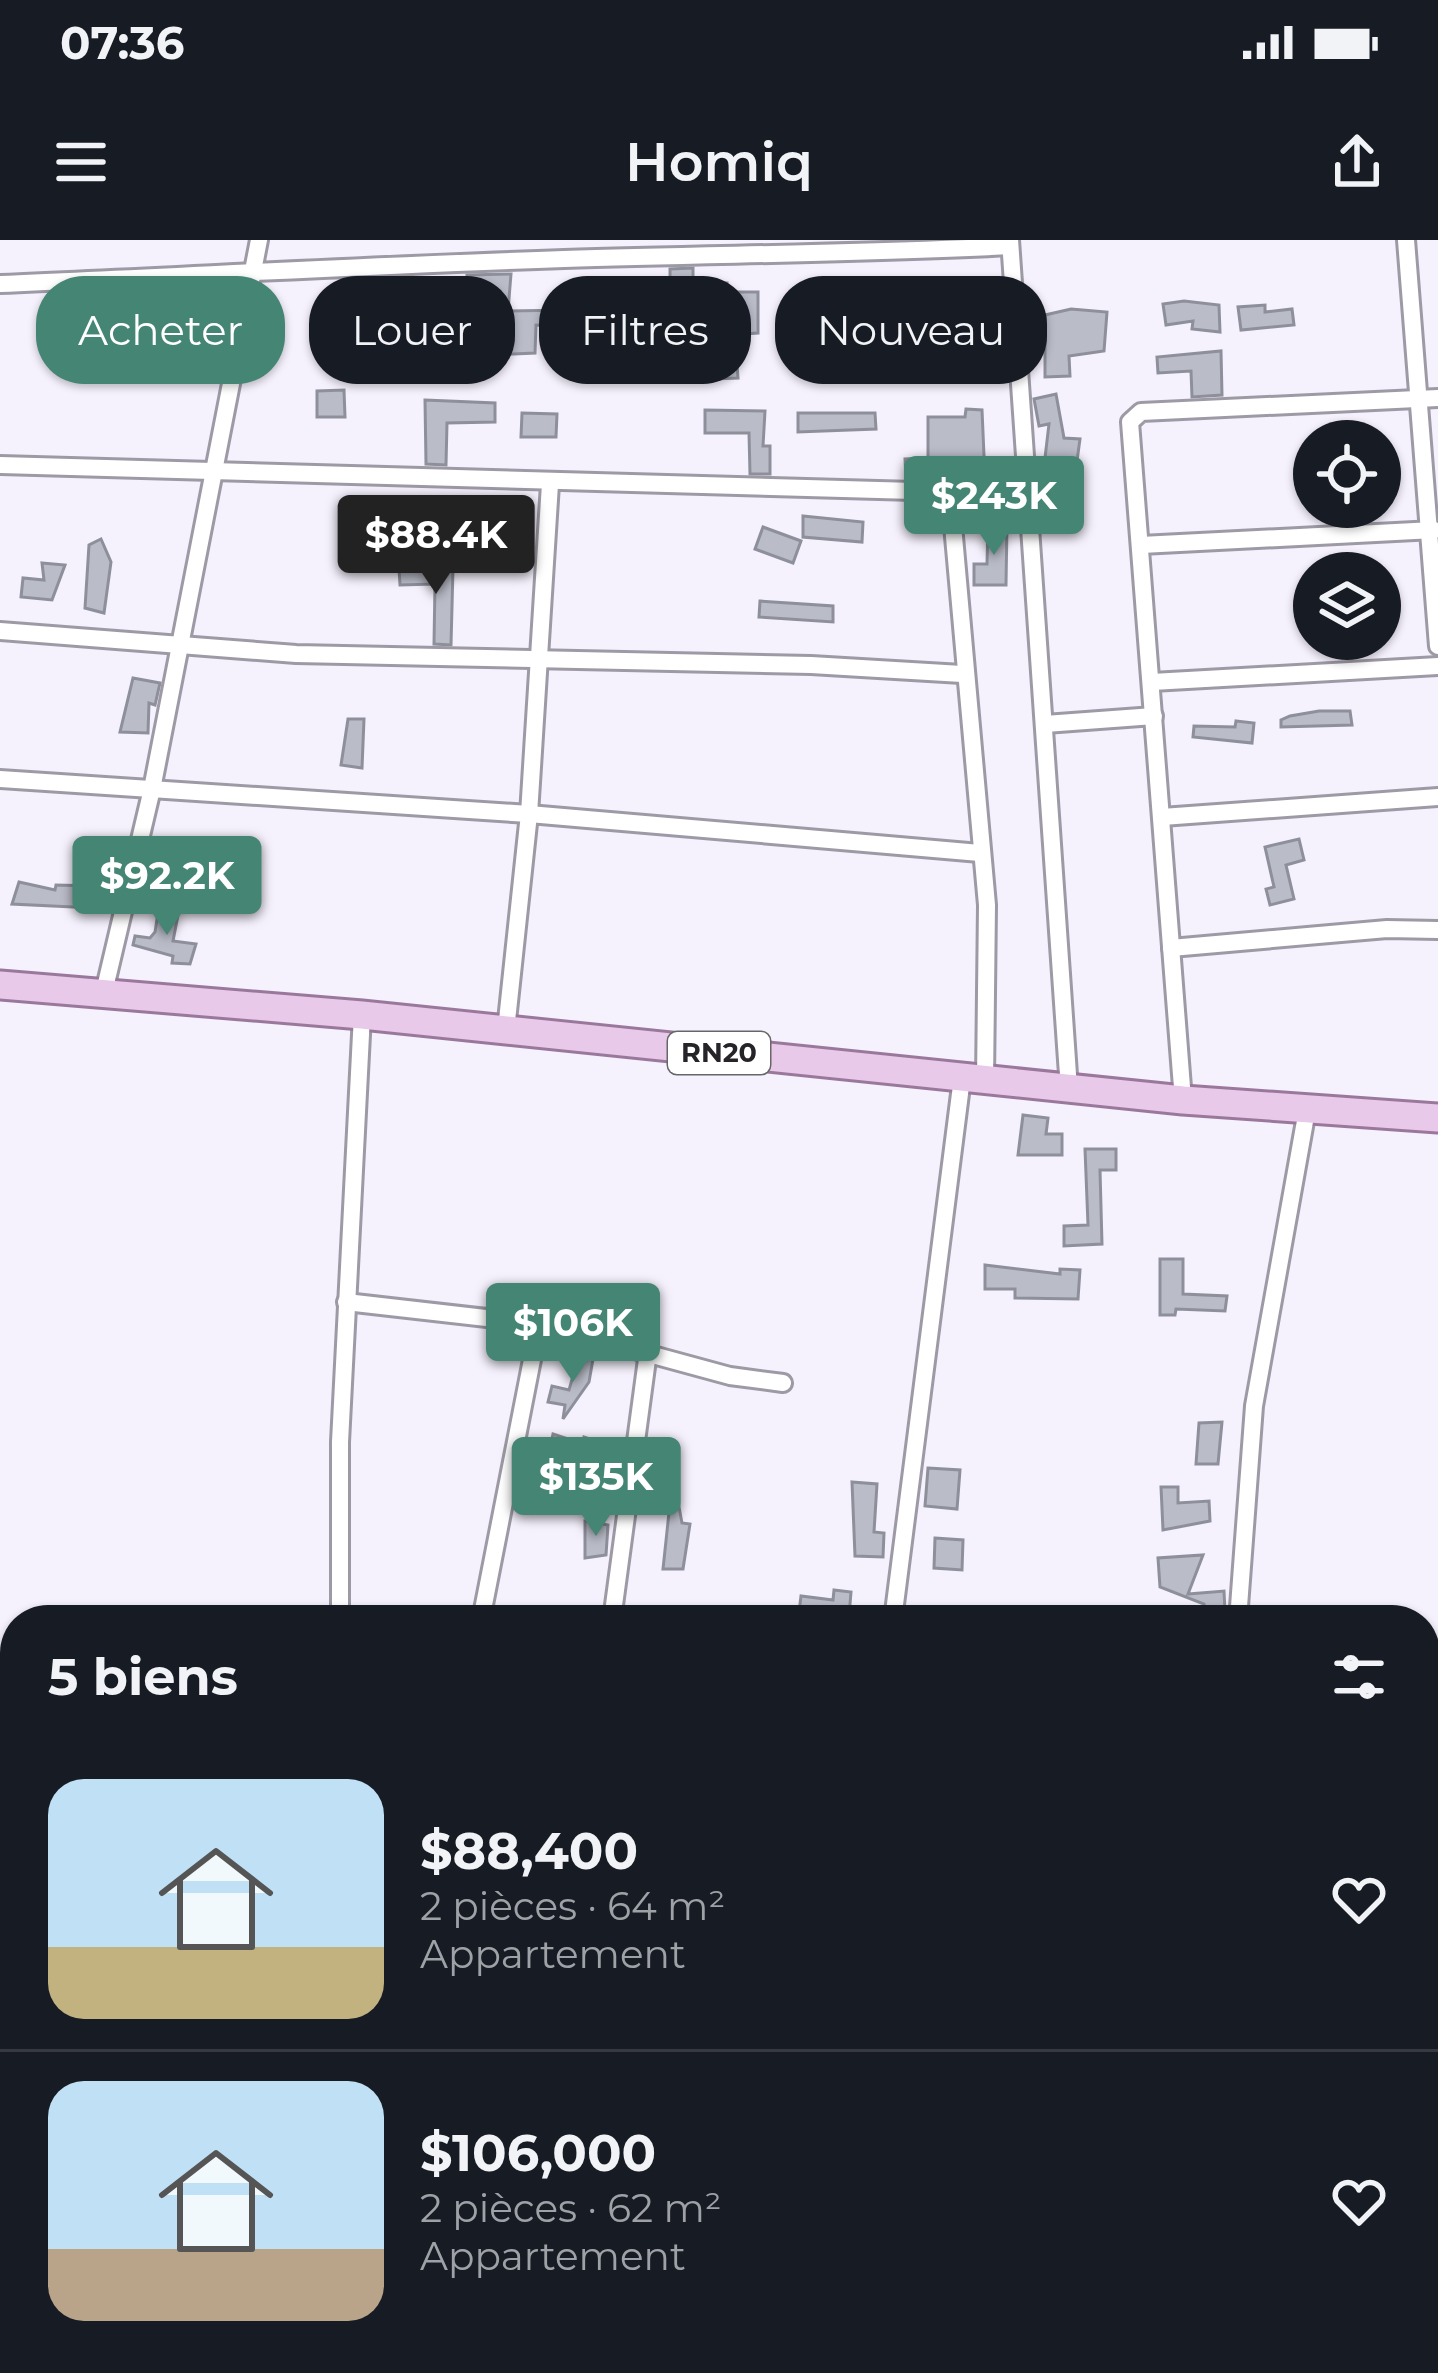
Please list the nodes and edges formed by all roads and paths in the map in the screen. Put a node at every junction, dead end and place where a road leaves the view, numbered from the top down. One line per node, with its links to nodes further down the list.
1 (259, 240): 4 (street)
2 (1406, 240): 7 (street)
3 (1010, 243): 4 (street); 21 (street)
4 (255, 273): 5 (street); 9 (street)
5 (0, 284)
6 (1438, 398): 7 (street)
7 (1418, 400): 11 (street); 12 (street)
8 (0, 465): 9 (street)
9 (216, 472): 10 (street); 15 (street)
10 (550, 484): 16 (street); 18 (street)
11 (1433, 530): 12 (street); 14 (street)
12 (1141, 545): 19 (street)
13 (0, 631): 15 (street)
14 (1438, 646)
15 (180, 648): 16 (street); 23 (street)
16 (540, 659): 18 (street); 25 (street)
17 (1438, 666): 19 (street)
18 (962, 674): 27 (street)
19 (1152, 682): 20 (street)
20 (1154, 716): 21 (street); 26 (street)
21 (1046, 724): 35 (street)
22 (0, 779): 23 (street)
23 (152, 789): 25 (street); 31 (street)
24 (1438, 797): 26 (street)
25 (530, 814): 27 (street); 33 (street)
26 (1162, 817): 29 (street)
27 (980, 853): 34 (street)
28 (1438, 930): 29 (street)
29 (1171, 948): 36 (street)
30 (0, 985): 31 (main road, RN20)
31 (104, 992): 32 (main road, RN20)
32 (362, 1015): 33 (main road, RN20); 39 (street)
33 (506, 1030): 34 (main road, RN20)
34 (974, 1080): 35 (main road, RN20); 46 (street)
35 (1069, 1089): 36 (main road, RN20)
36 (1183, 1100): 37 (main road, RN20)
37 (1307, 1110): 38 (main road, RN20); 47 (street)
38 (1438, 1118)
39 (346, 1302): 40 (street); 43 (street)
40 (539, 1324): 41 (street); 44 (street)
41 (648, 1352): 42 (street); 45 (street)
42 (783, 1383)
43 (340, 1605)
44 (484, 1605)
45 (614, 1605)
46 (895, 1605)
47 (1239, 1605)

